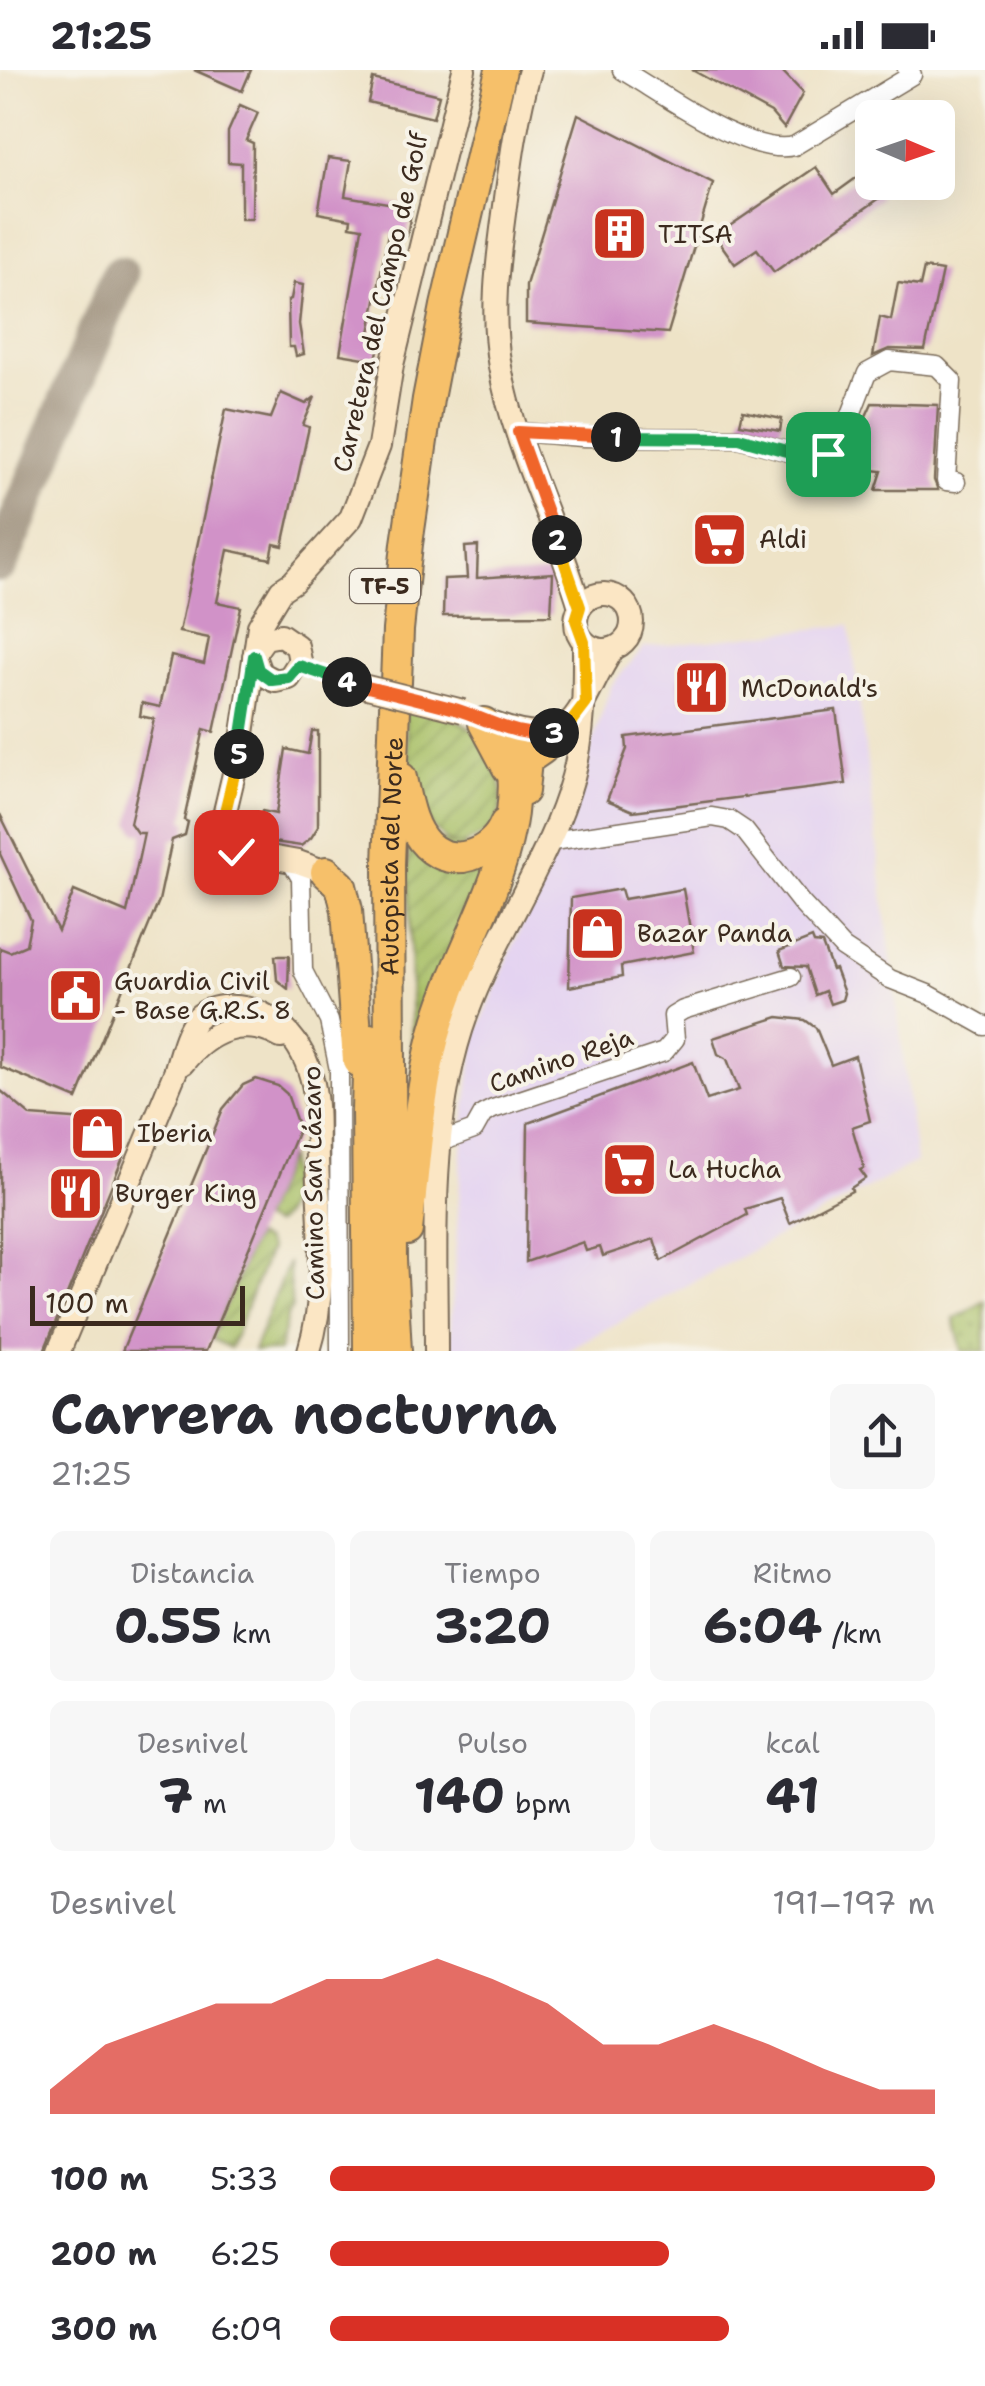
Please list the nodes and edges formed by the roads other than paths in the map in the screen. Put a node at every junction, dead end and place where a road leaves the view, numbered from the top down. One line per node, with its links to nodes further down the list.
1 (464, 70): 10 (main road, Carretera del Campo de Golf)
2 (481, 70): 33 (highway, Autopista del Norte / TF-5)
3 (501, 70): 21 (highway, Autopista del Norte / TF-5)
4 (530, 70): 7 (main road)
5 (622, 70): 6 (street)
6 (910, 72)
7 (518, 432): 8 (street); 9 (main road)
8 (956, 482)
9 (552, 520): 11 (main road); 12 (main road)
10 (293, 582): 13 (main road); 16 (main road, Carretera del Campo de Golf)
11 (602, 593): 12 (main road); 15 (main road)
12 (580, 607): 14 (main road)
13 (287, 636): 16 (main road); 17 (main road)
14 (584, 642): 15 (main road); 18 (main road)
15 (613, 649): 18 (main road)
16 (255, 654): 17 (main road); 27 (main road, Carretera del Campo de Golf)
17 (299, 666): 19 (main road, bridge)
18 (586, 703): 19 (main road); 20 (main road)
19 (486, 723): 21 (highway); 22 (main road); 29 (highway)
20 (581, 743): 22 (main road); 23 (main road)
21 (392, 746): 35 (highway, Autopista del Norte / TF-5)
22 (542, 750): 23 (main road); 29 (highway)
23 (572, 781): 24 (main road)
24 (558, 816): 25 (street); 26 (main road)
25 (586, 835): 26 (street); 32 (street)
26 (546, 842): 34 (main road)
27 (290, 860): 28 (main road); 30 (street, Camino San Lázaro)
28 (326, 872): 30 (street); 33 (highway)
29 (494, 883): 35 (highway)
30 (304, 901): 38 (street, Camino San Lázaro)
31 (791, 977): 34 (street, Camino Reja)
32 (985, 1026)
33 (366, 1110): 39 (highway, Autopista del Norte / TF-5)
34 (440, 1142): 41 (main road)
35 (396, 1312): 40 (highway, Autopista del Norte / TF-5)
36 (59, 1351): 37 (main road)
37 (309, 1351)
38 (340, 1351)
39 (370, 1351)
40 (396, 1351)
41 (436, 1351)

